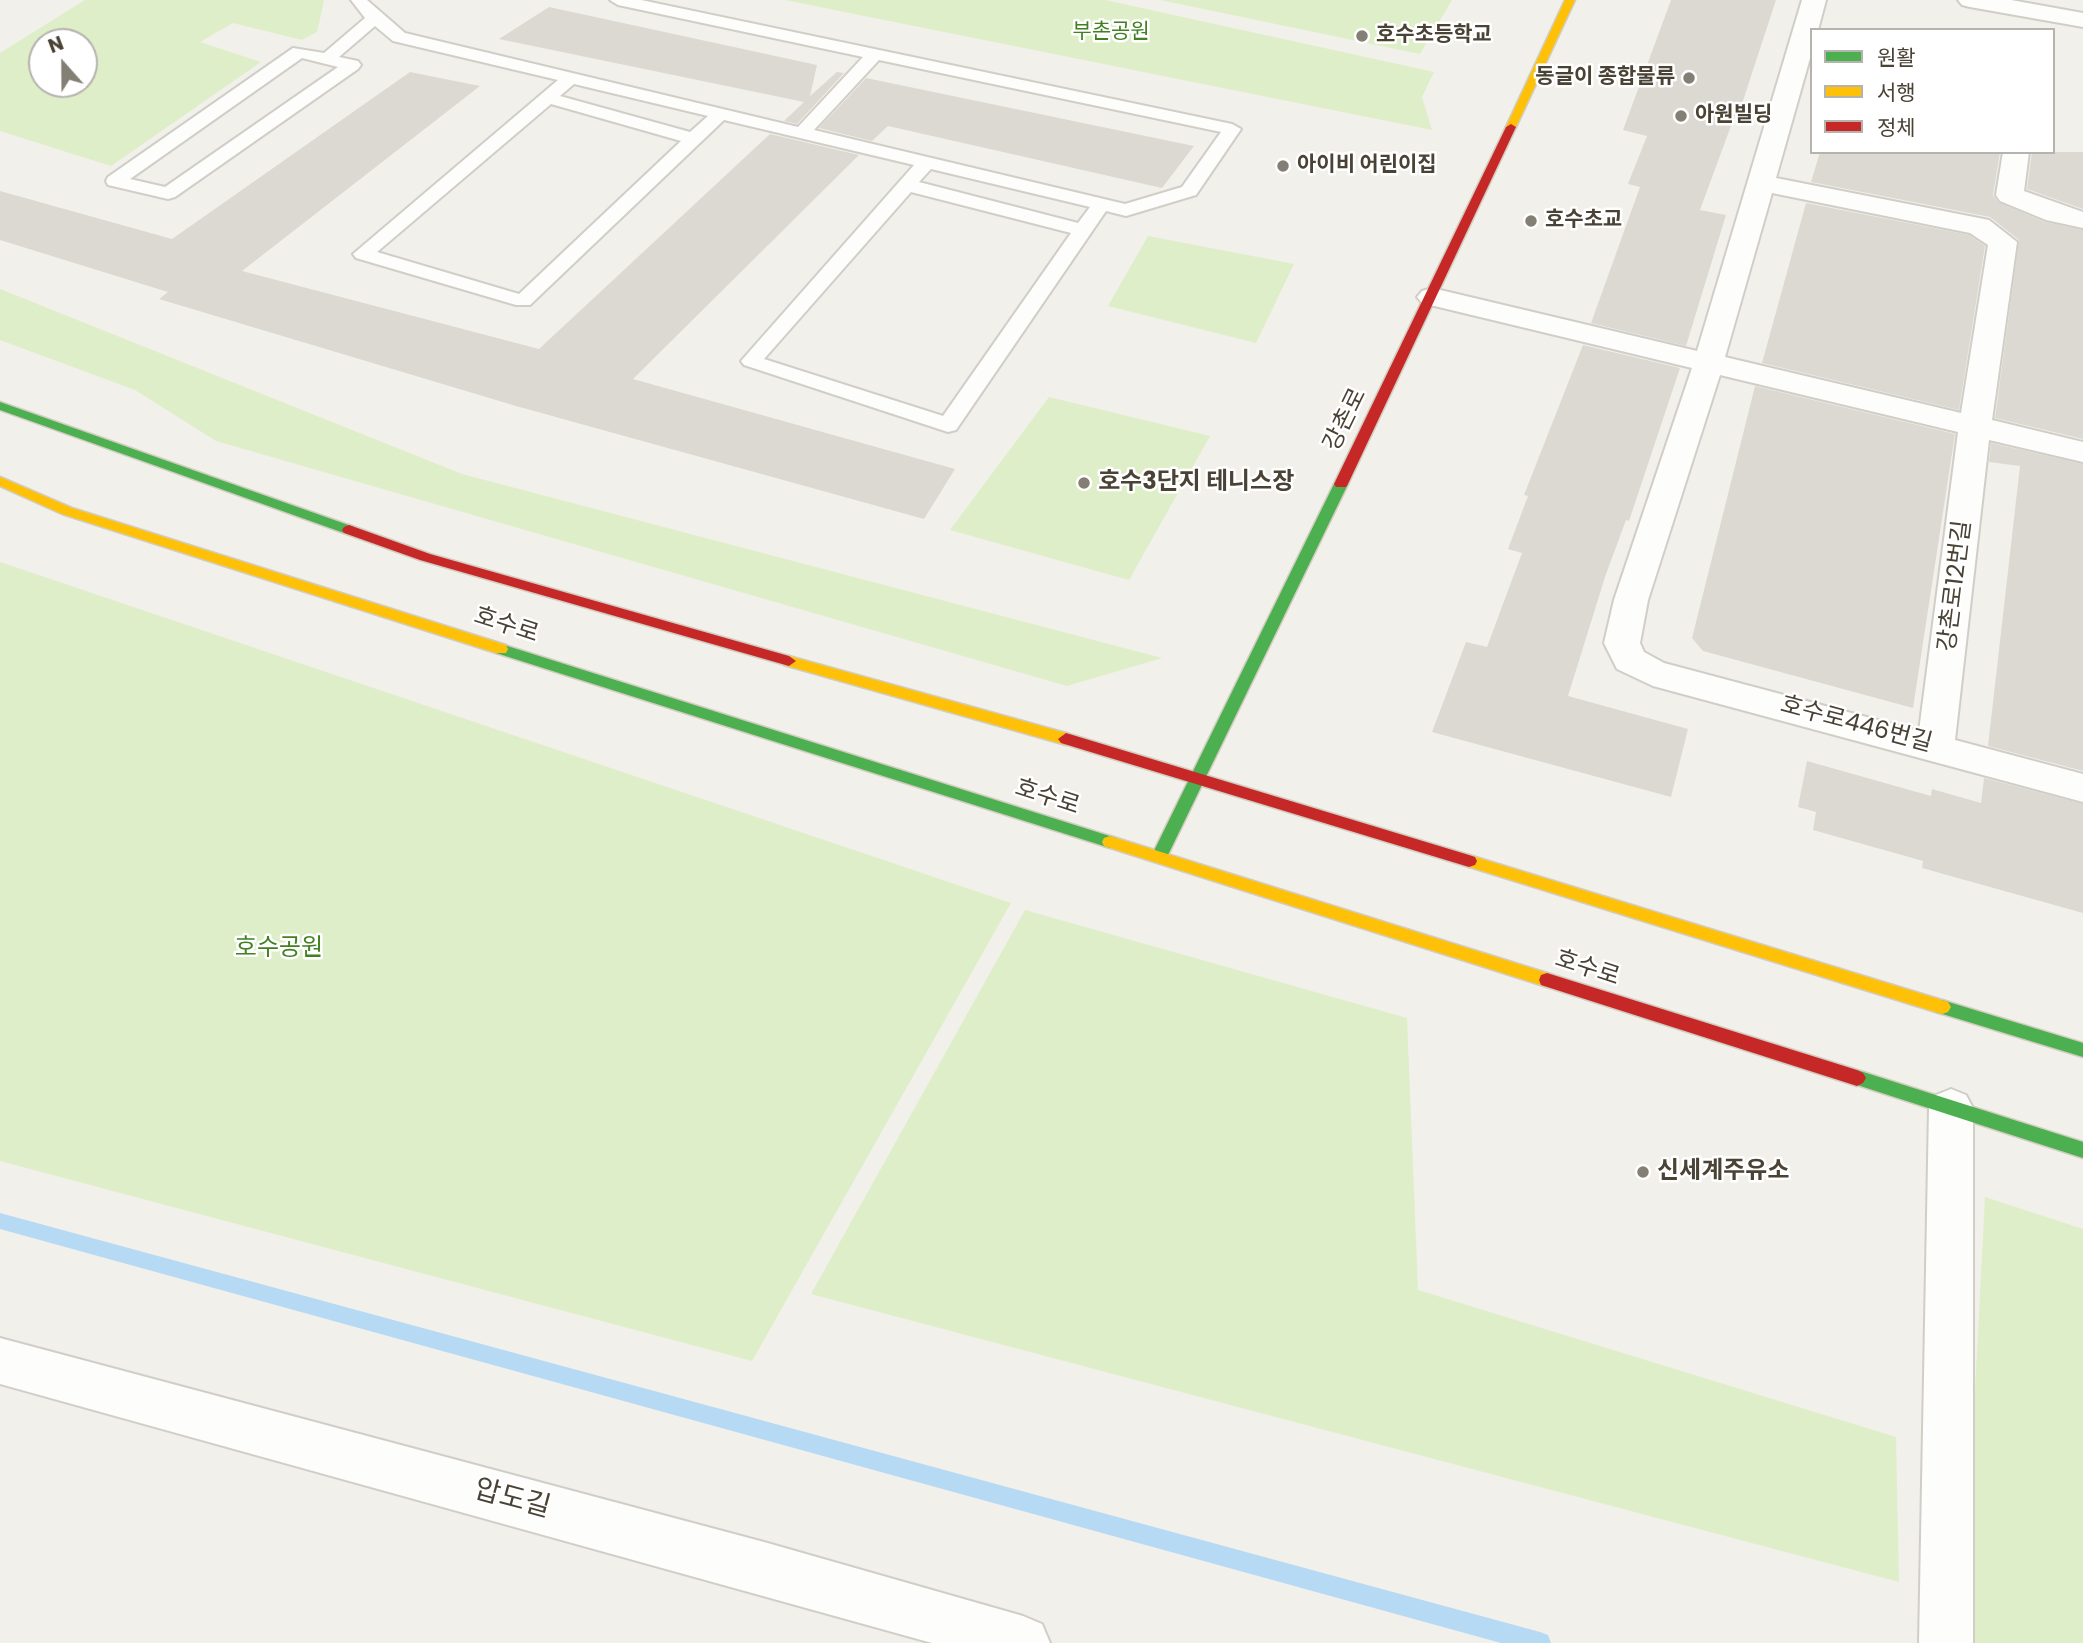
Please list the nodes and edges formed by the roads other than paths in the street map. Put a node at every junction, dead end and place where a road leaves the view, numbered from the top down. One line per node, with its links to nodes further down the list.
1 (359, 0): 7 (lane)
2 (618, 0): 9 (lane)
3 (1570, 0): 23 (main road, 강촌로)
4 (1814, 0): 18 (street)
5 (1970, 0): 6 (street)
6 (2034, 14): 8 (street)
7 (375, 18): 10 (lane); 11 (lane)
8 (2083, 20)
9 (875, 54): 14 (lane); 20 (lane)
10 (329, 57): 10 (lane)
11 (571, 78): 12 (lane); 13 (lane)
12 (548, 98): 15 (lane); 15 (lane)
13 (720, 114): 14 (lane); 15 (lane)
14 (802, 133): 17 (lane)
15 (694, 139)
16 (2016, 154): 21 (street)
17 (926, 163): 19 (lane); 20 (lane)
18 (1764, 177): 24 (street); 26 (street, 강촌로12번길)
19 (907, 185): 22 (lane); 22 (lane)
20 (1101, 204): 22 (lane)
21 (2083, 220)
22 (1083, 230)
23 (1432, 297): 24 (street); 30 (main road, 강촌로)
24 (1709, 362): 26 (street); 29 (street, 호수로446번길)
25 (0, 406): 30 (main road, 호수로)
26 (1975, 426): 27 (street); 29 (street, 강촌로12번길)
27 (2083, 452)
28 (0, 481): 32 (main road, 호수로)
29 (1936, 746): 31 (street, 호수로446번길)
30 (1198, 777): 32 (main road, 강촌로); 33 (main road, 호수로)
31 (2083, 788)
32 (1159, 857): 34 (main road, 호수로)
33 (2083, 1050)
34 (1951, 1108): 35 (main road, 호수로); 38 (street)
35 (2083, 1150)
36 (0, 1360): 37 (street, 압도길)
37 (1023, 1643)
38 (1946, 1643)

